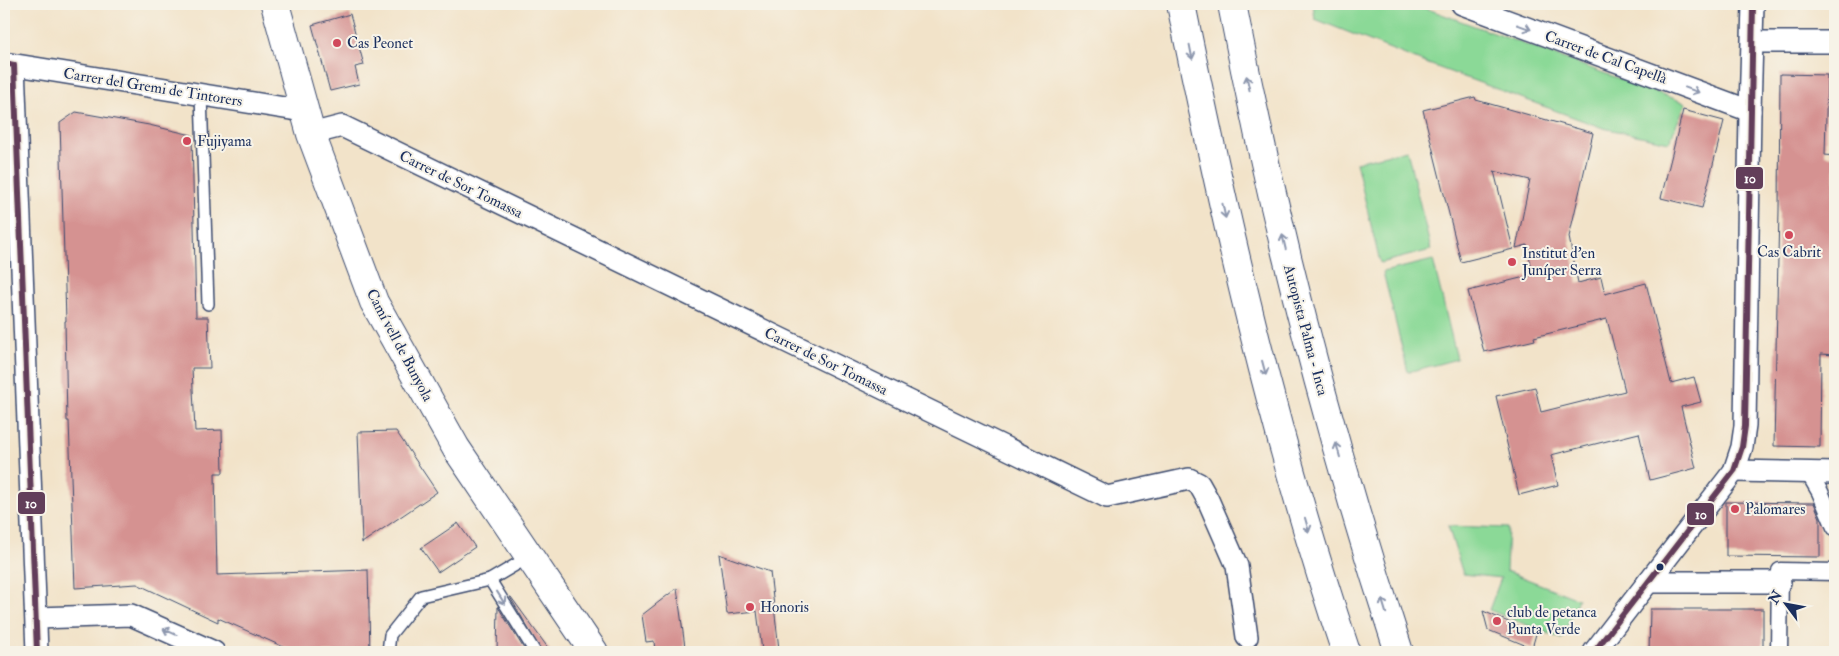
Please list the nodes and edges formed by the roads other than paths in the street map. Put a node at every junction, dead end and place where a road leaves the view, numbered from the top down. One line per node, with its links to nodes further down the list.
1 (275, 4): 11 (main road, Camí vell de Bunyola)
2 (1181, 4): 29 (main road, one-way to 29)
3 (1232, 4): 30 (main road, Autopista Palma - Inca, one-way to 3)
4 (1462, 4): 10 (street, Carrer de Cal Capellà, one-way to 10)
5 (1753, 4): 6 (street)
6 (1753, 42): 7 (street); 10 (street)
7 (1835, 42)
8 (9, 64): 9 (street, Carrer del Gremi de Tintorers); 22 (street)
9 (200, 95): 11 (street, Carrer del Gremi de Tintorers); 12 (lane)
10 (1750, 111): 13 (street)
11 (307, 123): 17 (main road, Camí vell de Bunyola); 23 (street, Carrer de Sor Tomassa)
12 (208, 304)
13 (1734, 471): 14 (street); 20 (street)
14 (1809, 473): 15 (street); 16 (street)
15 (1835, 473)
16 (1835, 527)
17 (529, 557): 19 (lane); 24 (main road, Camí vell de Bunyola)
18 (1835, 572): 21 (street)
19 (490, 580): 27 (lane); 28 (lane, one-way to 28)
20 (1648, 582): 21 (street); 31 (street)
21 (1780, 582): 32 (street)
22 (37, 618): 25 (street); 26 (street, one-way to 22)
23 (1247, 637)
24 (590, 651)
25 (37, 652)
26 (214, 652)
27 (388, 652)
28 (535, 652)
29 (1346, 652)
30 (1399, 652)
31 (1594, 652)
32 (1779, 652)

